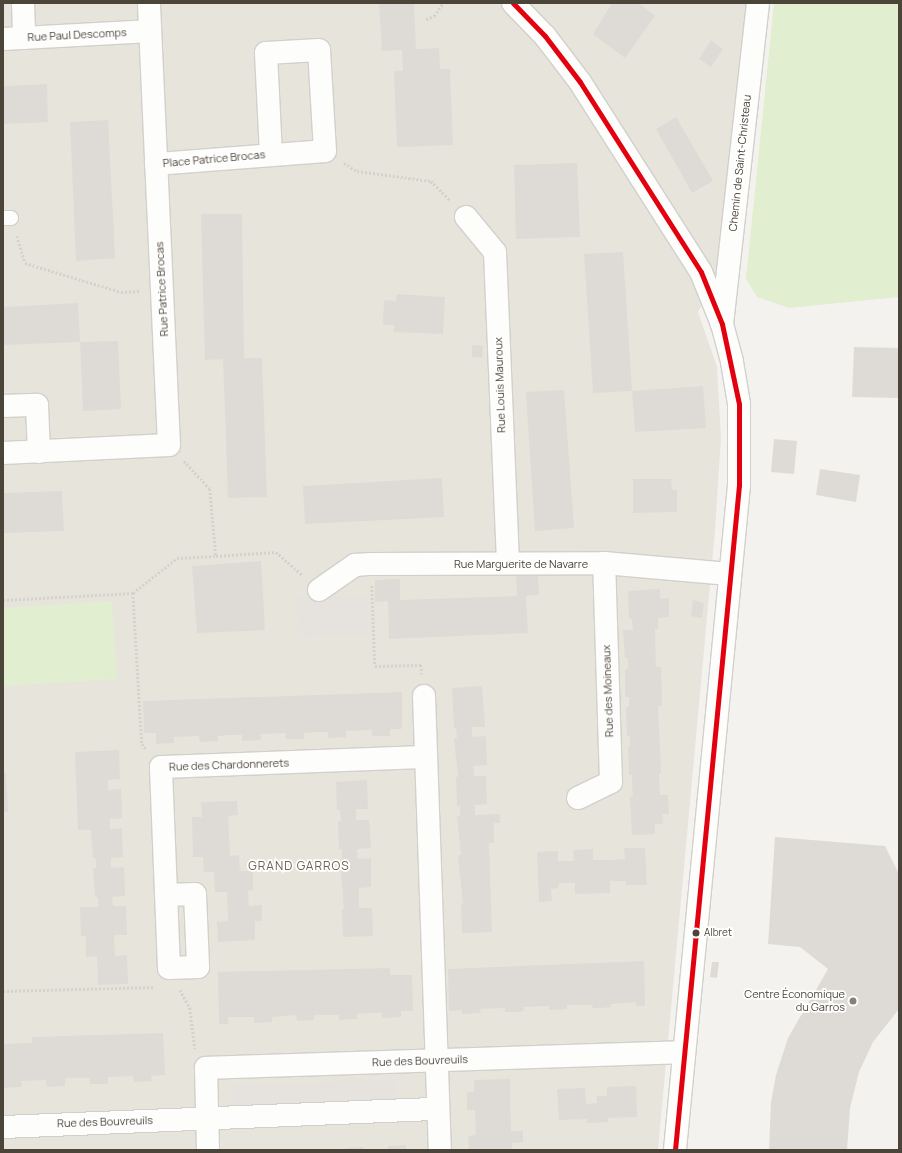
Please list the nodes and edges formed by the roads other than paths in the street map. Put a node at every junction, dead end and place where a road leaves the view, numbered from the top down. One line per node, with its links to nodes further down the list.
1 (23, 3): 6 (street)
2 (149, 3): 5 (street, Rue Patrice Brocas)
3 (513, 3): 11 (street)
4 (758, 3): 11 (street, Chemin de Saint-Christeau)
5 (150, 31): 6 (street, Rue Paul Descomps); 9 (street, Rue Patrice Brocas)
6 (24, 38): 7 (street, Rue Paul Descomps)
7 (3, 39)
8 (271, 154): 8 (street, Place Patrice Brocas); 9 (street, Place Patrice Brocas)
9 (156, 164): 13 (street, Rue Patrice Brocas)
10 (466, 217): 16 (street, Rue Louis Mauroux)
11 (722, 324): 17 (street)
12 (3, 406): 13 (street)
13 (40, 452): 14 (street)
14 (3, 453)
15 (604, 563): 16 (street, Rue Marguerite de Navarre); 17 (street, Rue Marguerite de Navarre); 21 (street, Rue des Moineaux)
16 (508, 564): 18 (street, Rue Marguerite de Navarre)
17 (730, 574): 23 (street)
18 (319, 590)
19 (424, 696): 20 (street)
20 (425, 756): 22 (street, Rue des Chardonnerets); 24 (street)
21 (578, 798)
22 (166, 895): 22 (street, Rue des Chardonnerets)
23 (684, 1052): 24 (street, Rue des Bouvreuils); 30 (street)
24 (437, 1060): 25 (street); 26 (street, Rue des Bouvreuils)
25 (438, 1109): 26 (street, Rue des Bouvreuils); 29 (street)
26 (208, 1118): 27 (street, Rue des Bouvreuils); 28 (street)
27 (3, 1127)
28 (208, 1150)
29 (440, 1150)
30 (675, 1150)

